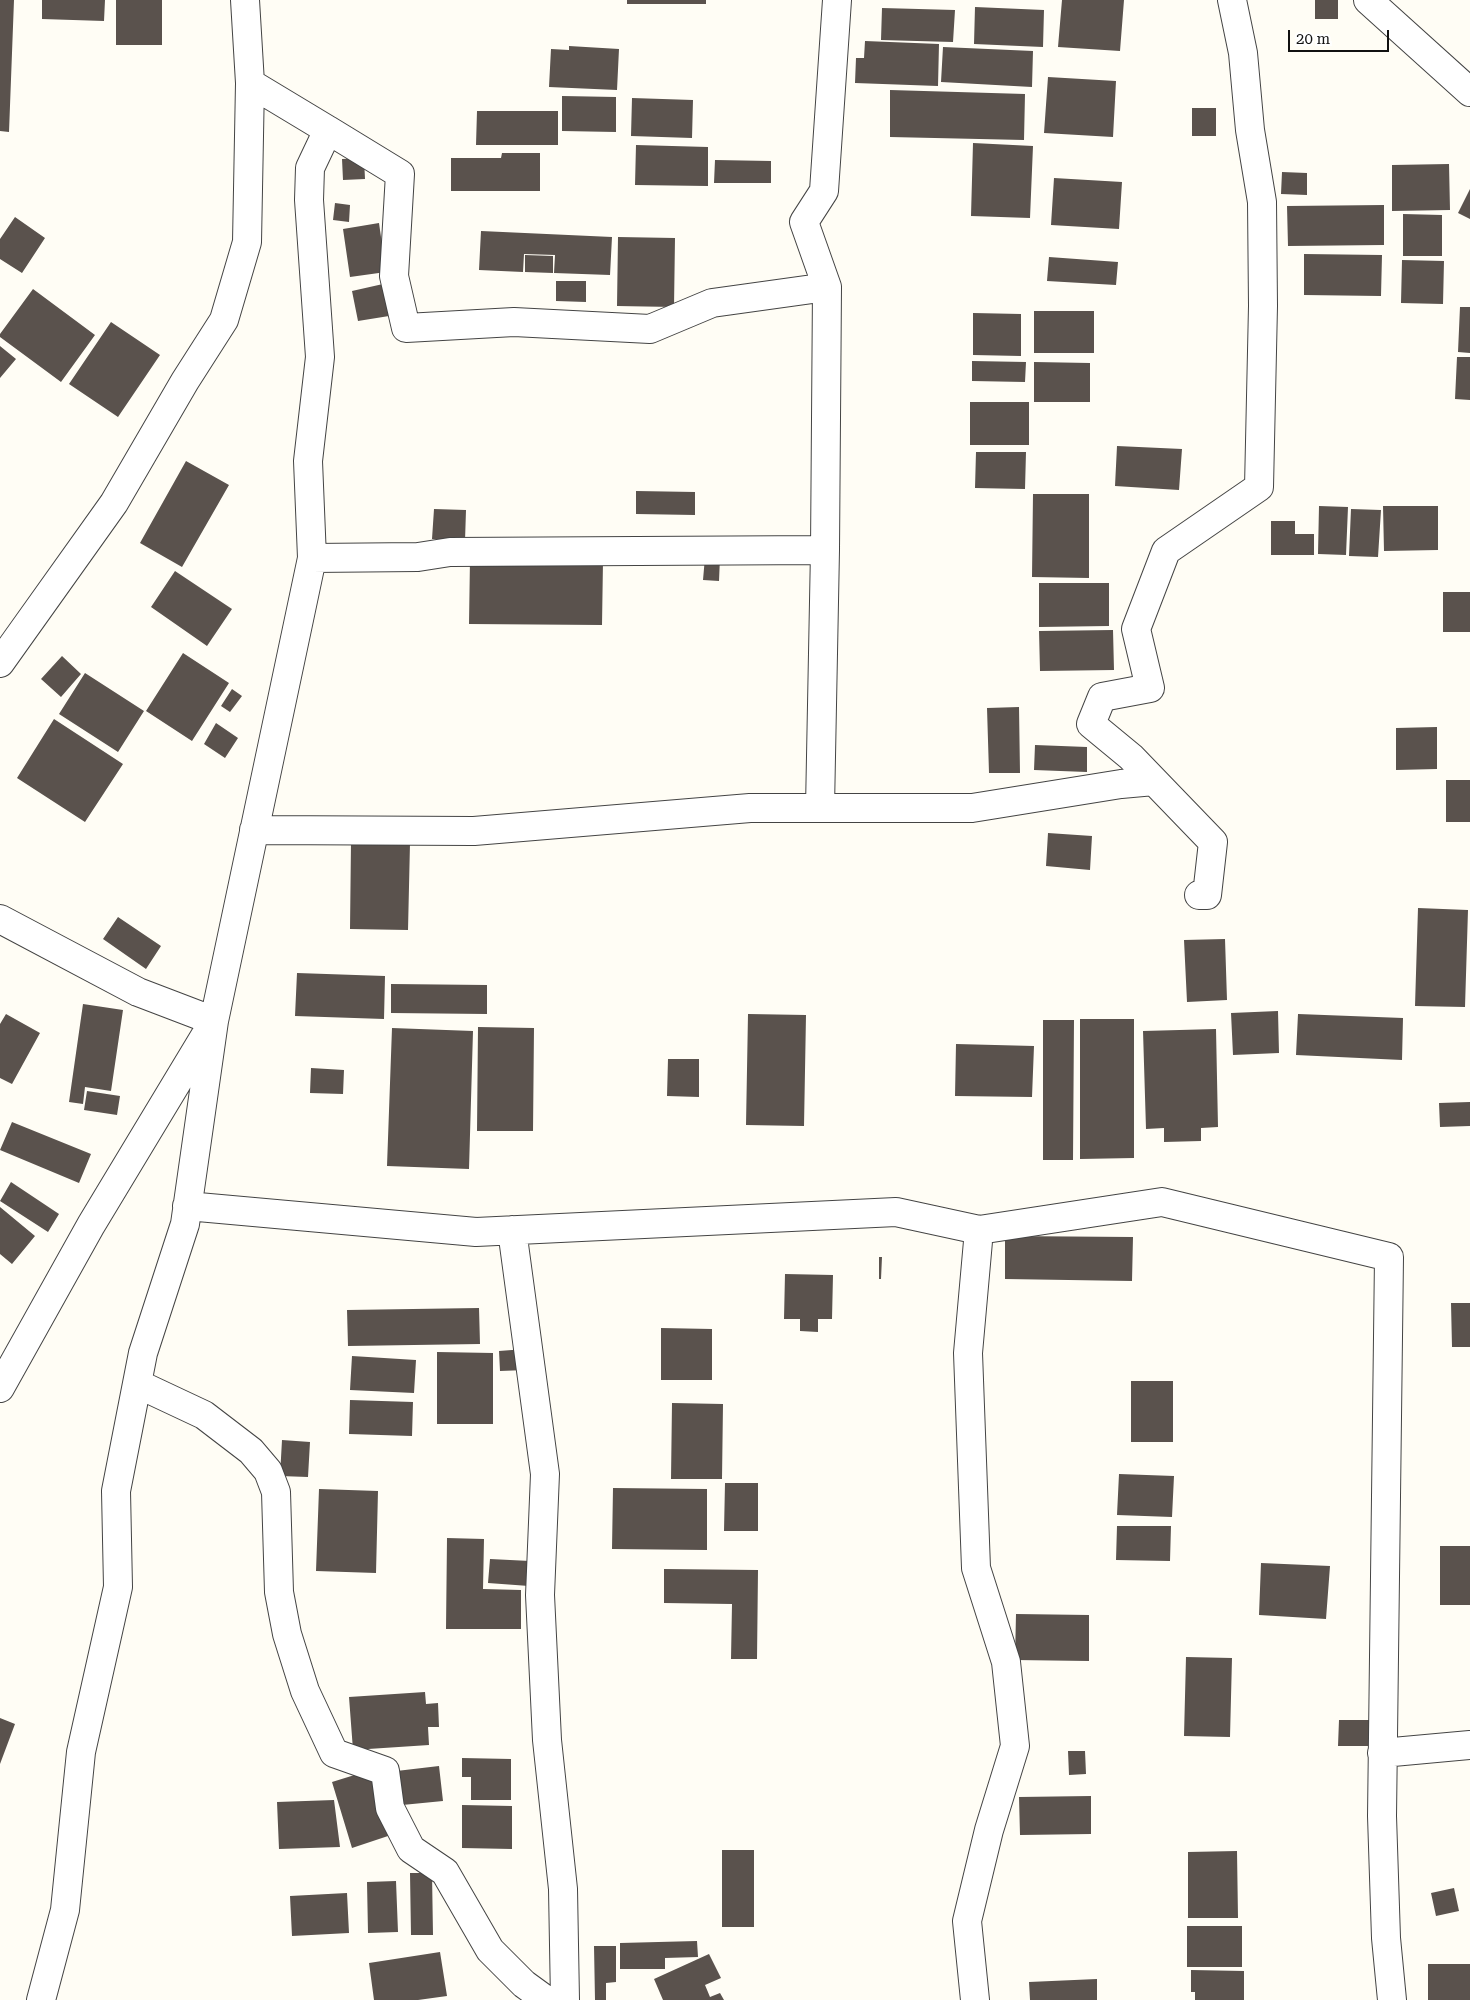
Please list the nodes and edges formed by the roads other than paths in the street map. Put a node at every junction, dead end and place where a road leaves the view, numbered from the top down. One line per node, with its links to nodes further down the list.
1 (245, 0): 5 (street)
2 (837, 0): 8 (street)
3 (1232, 0): 12 (street)
4 (1368, 0): 6 (street)
5 (250, 83): 7 (street); 11 (street)
6 (1470, 92)
7 (328, 130): 8 (street); 10 (street)
8 (827, 287): 9 (street)
9 (825, 550): 10 (street); 13 (street)
10 (312, 558): 14 (street)
11 (0, 663)
12 (1154, 781): 13 (street); 15 (street)
13 (820, 808): 14 (street)
14 (254, 830): 17 (street)
15 (1199, 894)
16 (0, 919): 17 (street)
17 (214, 1021): 18 (street); 22 (street)
18 (187, 1206): 19 (street); 21 (street)
19 (512, 1230): 20 (street); 27 (street)
20 (979, 1230): 24 (street); 28 (street)
21 (138, 1384): 25 (street); 26 (street)
22 (0, 1388)
23 (1470, 1745): 24 (street)
24 (1382, 1753): 29 (street)
25 (42, 2000)
26 (546, 2000)
27 (565, 2000)
28 (975, 2000)
29 (1392, 2000)

